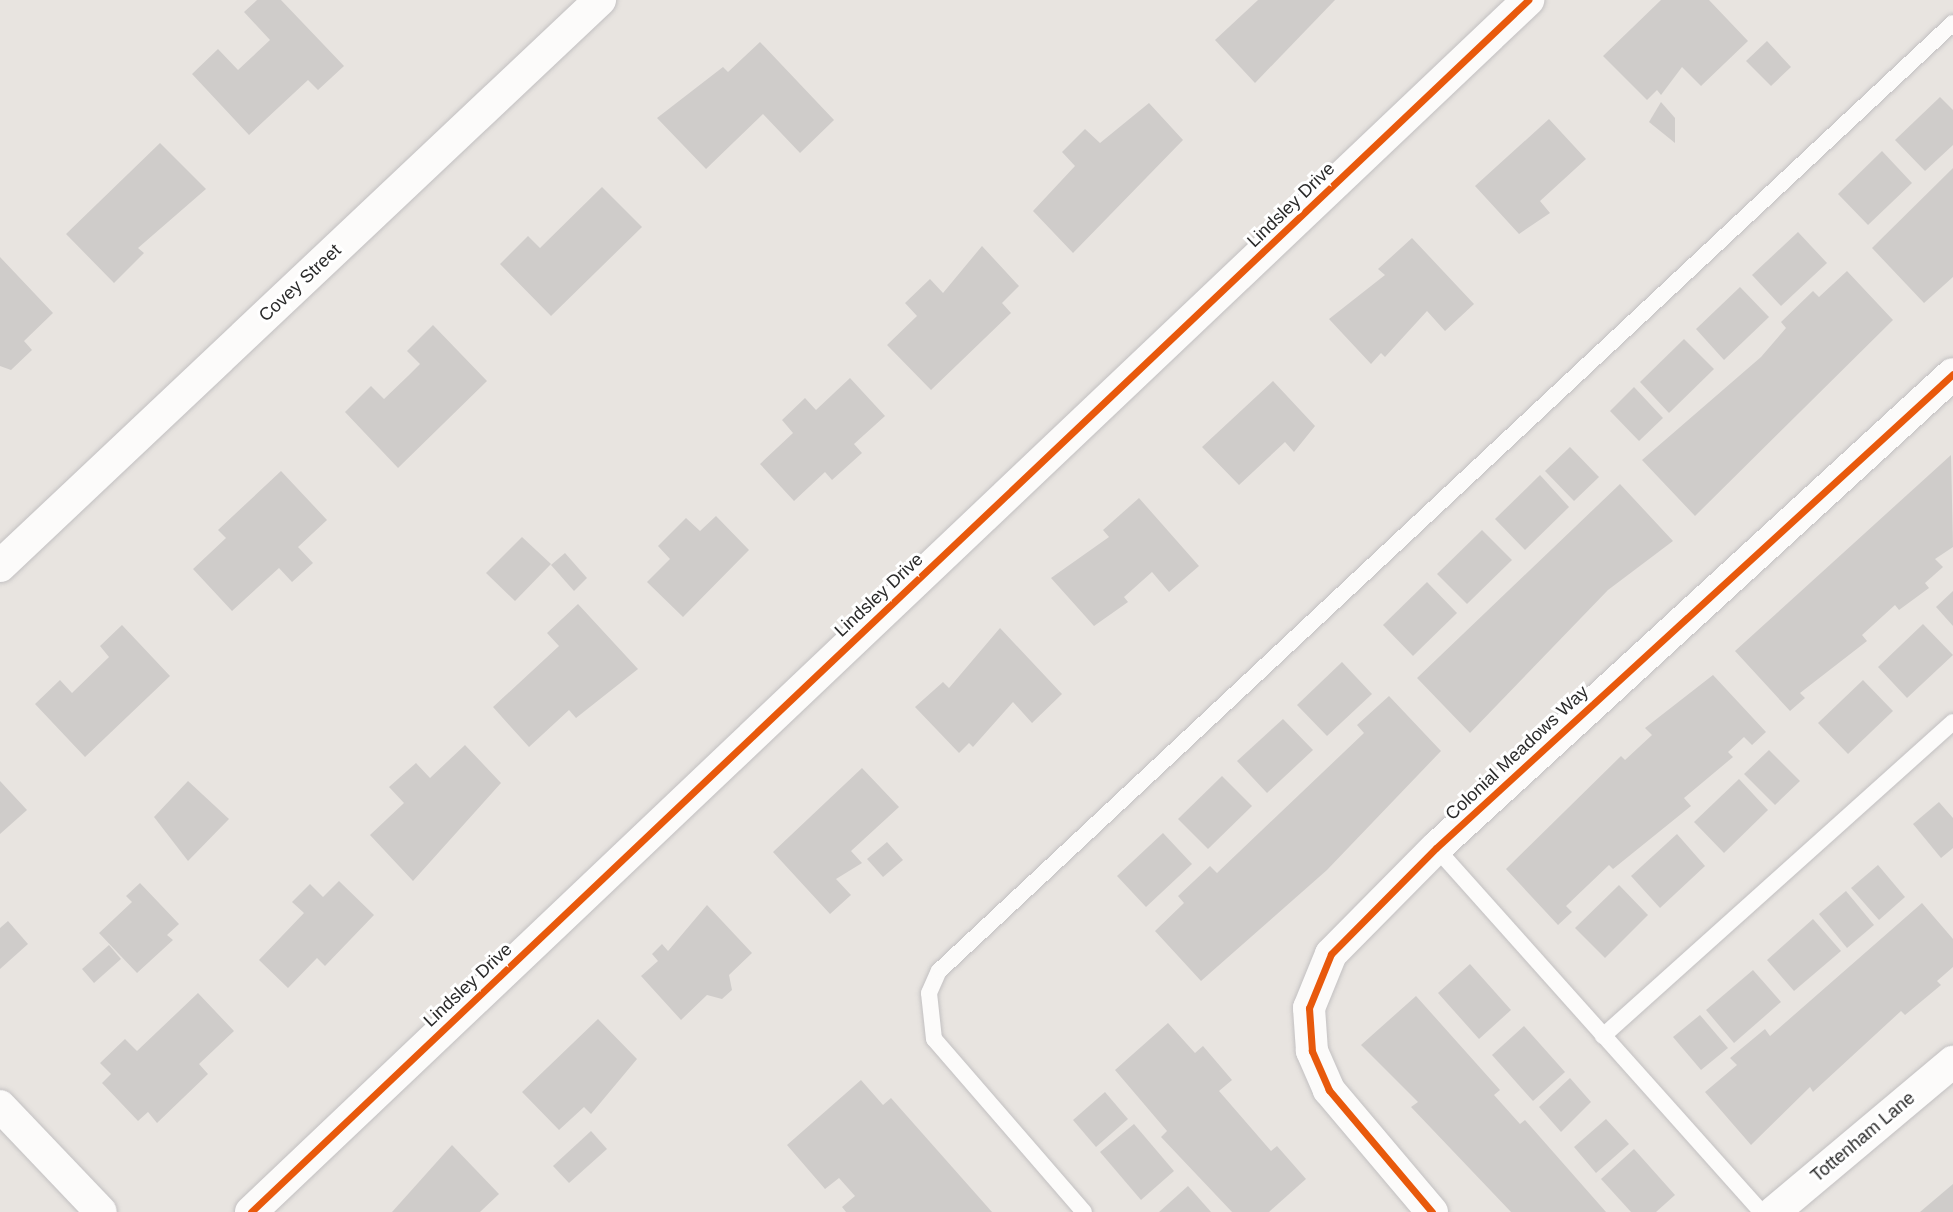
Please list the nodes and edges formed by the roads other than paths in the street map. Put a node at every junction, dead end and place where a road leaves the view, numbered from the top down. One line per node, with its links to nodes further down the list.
1 (600, 0): 5 (street, Covey Street)
2 (1528, 0): 12 (street, Lindsley Drive)
3 (1953, 23): 13 (lane)
4 (1953, 374): 7 (street, Colonial Meadows Way)
5 (0, 566)
6 (1953, 722): 8 (lane)
7 (1436, 848): 8 (lane); 14 (street, Colonial Meadows Way)
8 (1603, 1035): 15 (lane)
9 (1953, 1062): 16 (street, Tottenham Lane)
10 (0, 1106): 11 (street)
11 (101, 1212)
12 (251, 1212)
13 (1084, 1212)
14 (1433, 1212)
15 (1761, 1212)
16 (1774, 1212)

